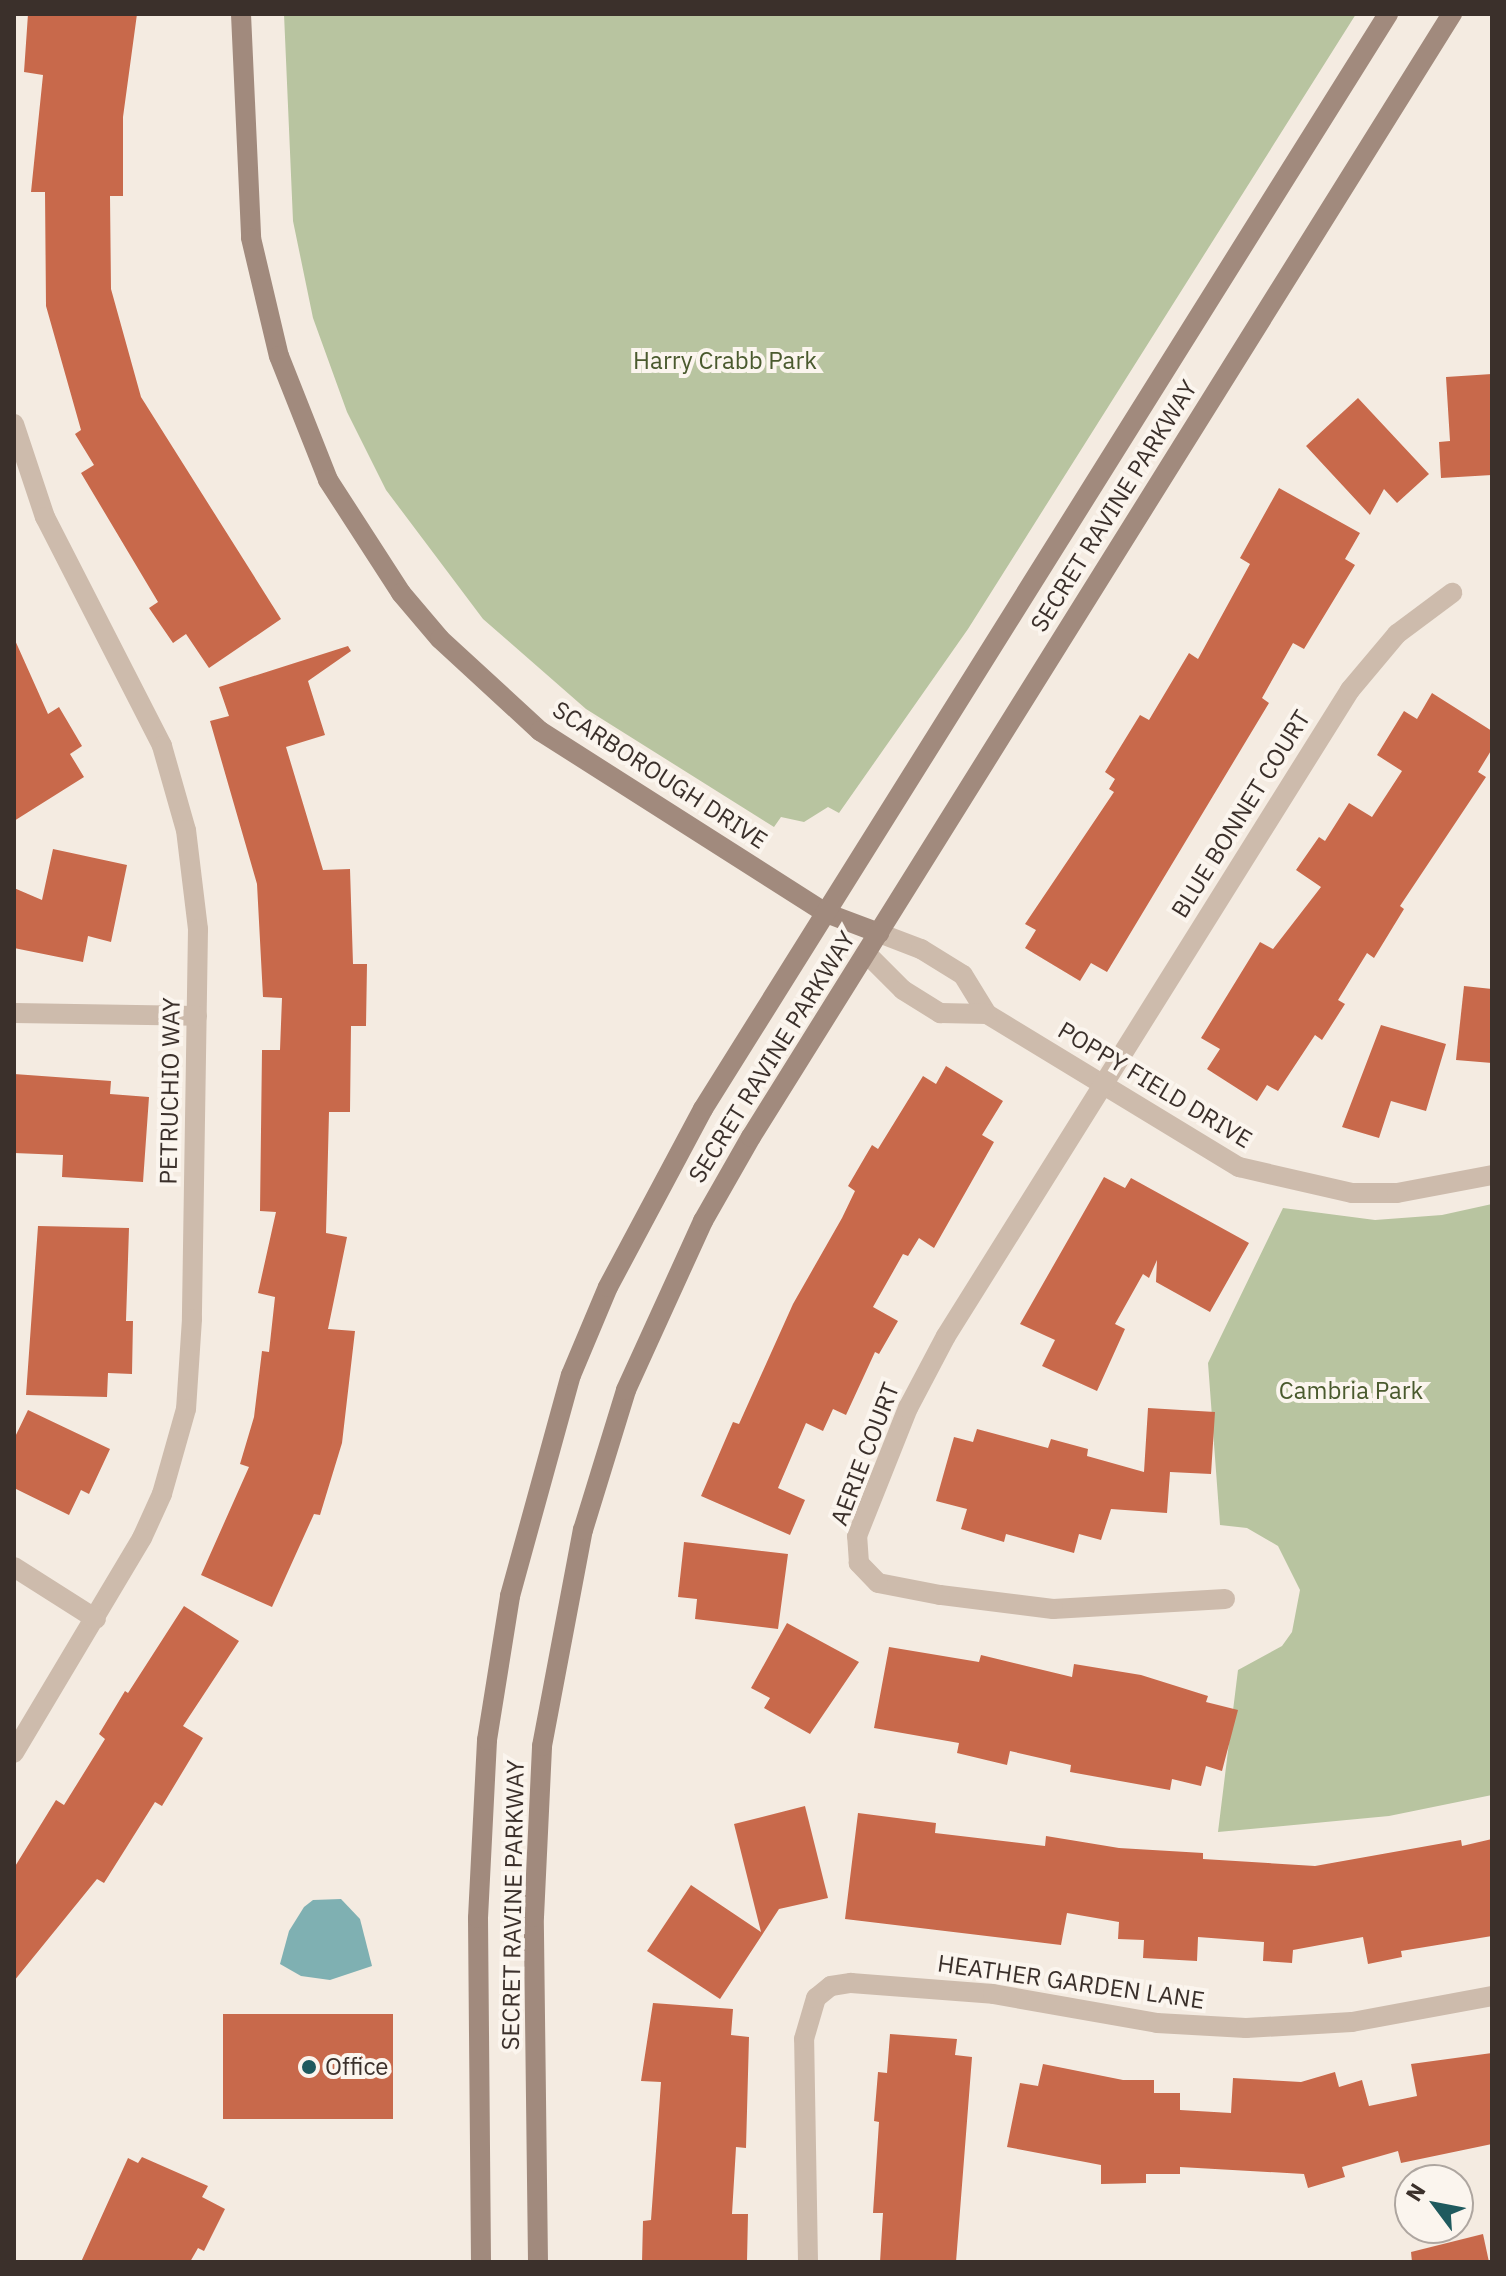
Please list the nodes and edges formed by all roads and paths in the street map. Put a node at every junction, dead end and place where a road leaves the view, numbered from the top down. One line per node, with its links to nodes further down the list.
1 (241, 14): 6 (main road, SCARBOROUGH DRIVE)
2 (1388, 14): 6 (main road, SECRET RAVINE PARKWAY)
3 (1452, 14): 7 (main road, SECRET RAVINE PARKWAY)
4 (14, 424): 11 (street, PETRUCHIO WAY)
5 (1452, 593): 12 (street, BLUE BONNET COURT)
6 (826, 913): 7 (main road); 8 (main road); 19 (main road, SECRET RAVINE PARKWAY)
7 (879, 933): 8 (main road, SECRET RAVINE PARKWAY); 10 (street, POPPY FIELD DRIVE)
8 (866, 953): 10 (street); 20 (main road, SECRET RAVINE PARKWAY)
9 (14, 1013): 11 (street)
10 (987, 1014): 12 (street, POPPY FIELD DRIVE)
11 (197, 1016): 16 (street, PETRUCHIO WAY)
12 (1102, 1086): 13 (street, POPPY FIELD DRIVE); 15 (street, AERIE COURT)
13 (1492, 1175)
14 (14, 1567): 16 (street)
15 (1225, 1599)
16 (96, 1619): 17 (street, PETRUCHIO WAY)
17 (14, 1753)
18 (1492, 1996): 21 (street, HEATHER GARDEN LANE)
19 (481, 2262)
20 (538, 2262)
21 (808, 2262)

